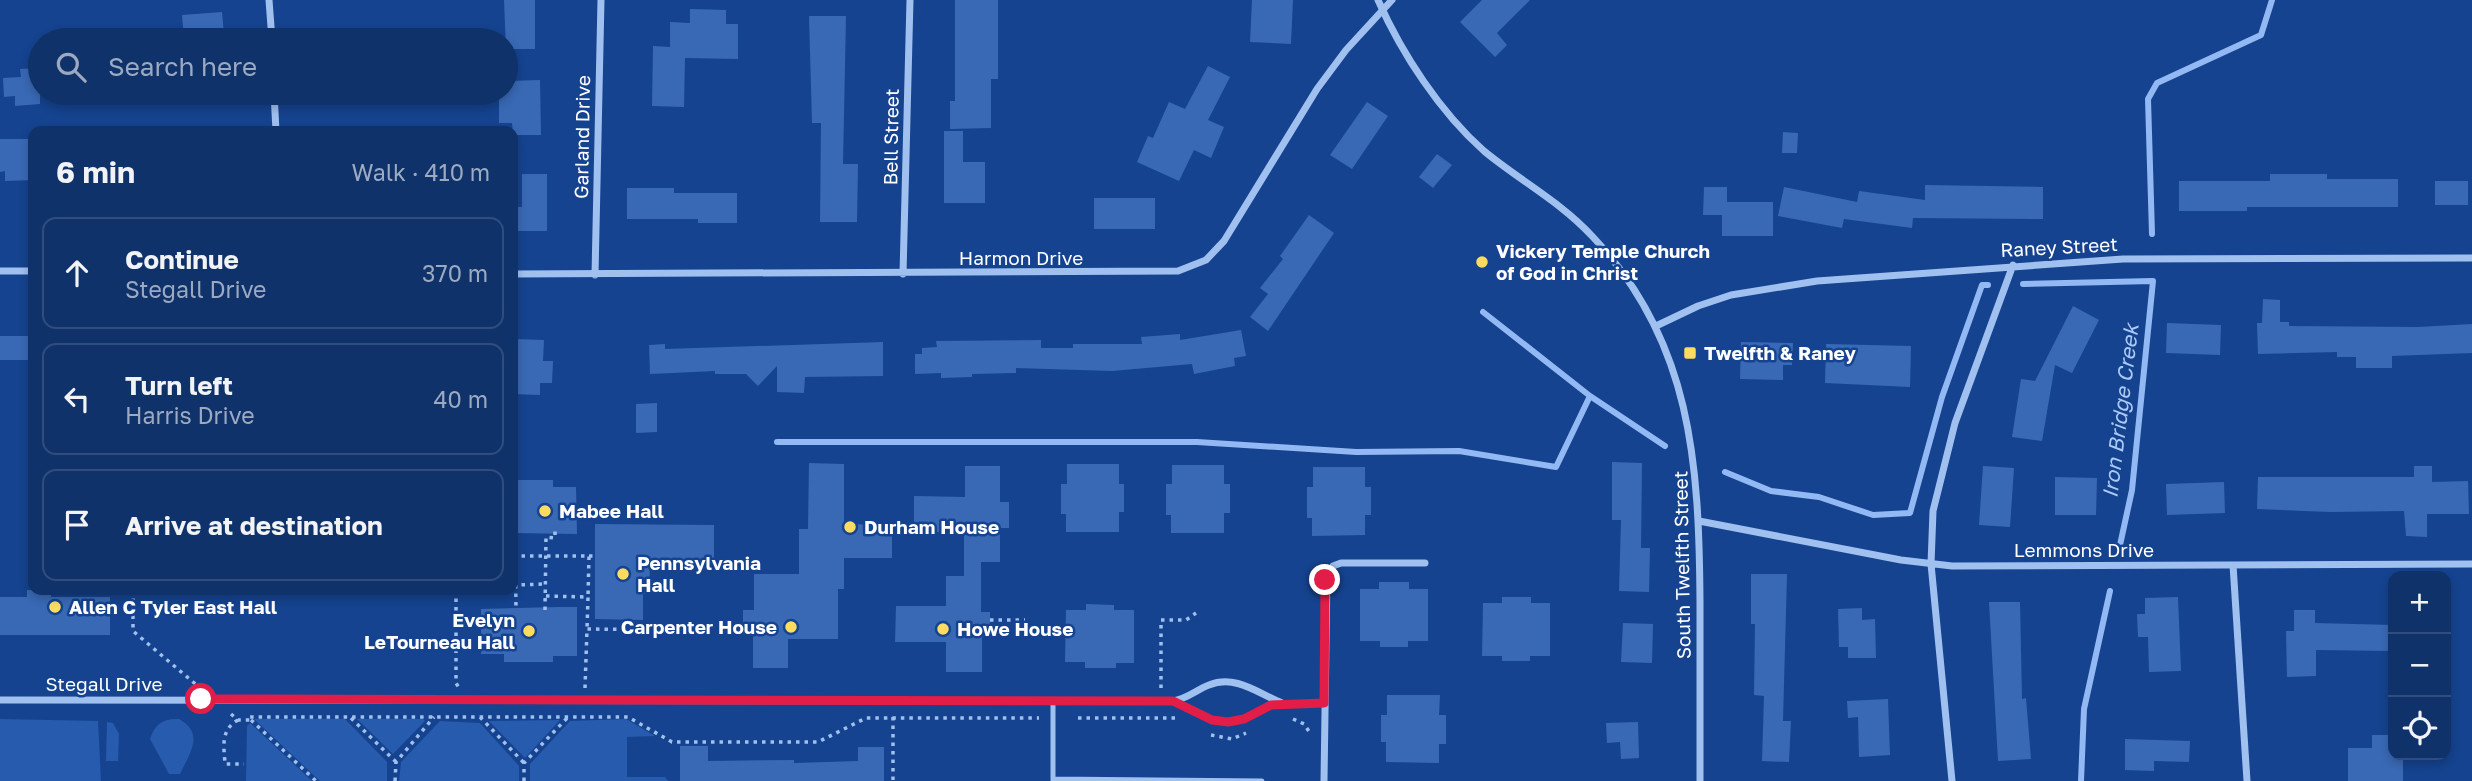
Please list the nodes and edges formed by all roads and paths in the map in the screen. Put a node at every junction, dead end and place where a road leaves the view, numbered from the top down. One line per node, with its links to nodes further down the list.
1 (269, 0): 7 (street)
2 (601, 0): 16 (street, Garland Drive)
3 (910, 0): 15 (street, Bell Street)
4 (1378, 0): 6 (street, South Twelfth Street)
5 (1392, 0): 6 (street, Harmon Drive)
6 (1383, 11): 15 (street, Harmon Drive); 17 (street, South Twelfth Street)
7 (271, 28)
8 (275, 105): 9 (street)
9 (276, 126)
10 (2472, 258): 11 (street, Raney Street)
11 (2013, 265): 17 (street, Raney Street); 25 (street)
12 (0, 271): 13 (street)
13 (28, 271)
14 (518, 274): 16 (street, Harmon Drive)
15 (903, 274): 16 (street, Harmon Drive)
16 (595, 275)
17 (1656, 326): 18 (street, South Twelfth Street)
18 (1699, 521): 25 (street, Lemmons Drive); 72 (street, South Twelfth Street)
19 (555, 529): 21 (path)
20 (518, 556): 21 (path)
21 (545, 556): 22 (path); 28 (path)
22 (589, 556): 23 (path); 34 (path)
23 (596, 556)
24 (1425, 563): 53 (street)
25 (1931, 564): 27 (street, Lemmons Drive); 73 (street)
26 (2472, 564): 27 (street, Lemmons Drive)
27 (2233, 565): 74 (street)
28 (545, 584): 29 (path); 33 (path)
29 (518, 585)
30 (133, 595): 44 (path)
31 (456, 595): 42 (path)
32 (515, 595): 35 (path)
33 (545, 596): 34 (path); 36 (path)
34 (588, 597): 40 (path)
35 (516, 610)
36 (545, 610)
37 (1195, 613): 43 (path)
38 (990, 620): 39 (path)
39 (1025, 620)
40 (587, 628): 41 (path); 48 (path)
41 (674, 629)
42 (456, 683): 46 (path); 47 (path)
43 (1161, 688)
44 (213, 699): 45 (street, Stegall Drive); 46 (street, Stegall Drive); 60 (path)
45 (0, 700)
46 (446, 700): 47 (street, Stegall Drive); 55 (path)
47 (468, 700): 48 (street, Stegall Drive); 56 (path)
48 (579, 700): 50 (street, Stegall Drive); 54 (path)
49 (1173, 701): 51 (street, Stegall Drive); 52 (street, Stegall Drive); 52 (street, Stegall Drive)
50 (893, 702): 51 (street, Stegall Drive); 57 (path)
51 (1053, 702): 65 (lane)
52 (1282, 703): 53 (street, Stegall Drive)
53 (1324, 703): 71 (street)
54 (569, 716): 56 (path); 57 (path); 63 (path)
55 (433, 717): 56 (path); 58 (path); 62 (path)
56 (480, 717): 63 (path)
57 (893, 717): 59 (path); 69 (path)
58 (351, 718): 61 (path); 62 (path)
59 (1038, 718)
60 (238, 720): 61 (path); 64 (path)
61 (251, 720): 66 (path)
62 (396, 762): 67 (path)
63 (524, 763): 68 (path)
64 (244, 764)
65 (1053, 780): 70 (lane)
66 (316, 781)
67 (395, 781)
68 (524, 781)
69 (893, 781)
70 (1262, 781)
71 (1324, 781)
72 (1700, 781)
73 (1952, 781)
74 (2247, 781)

